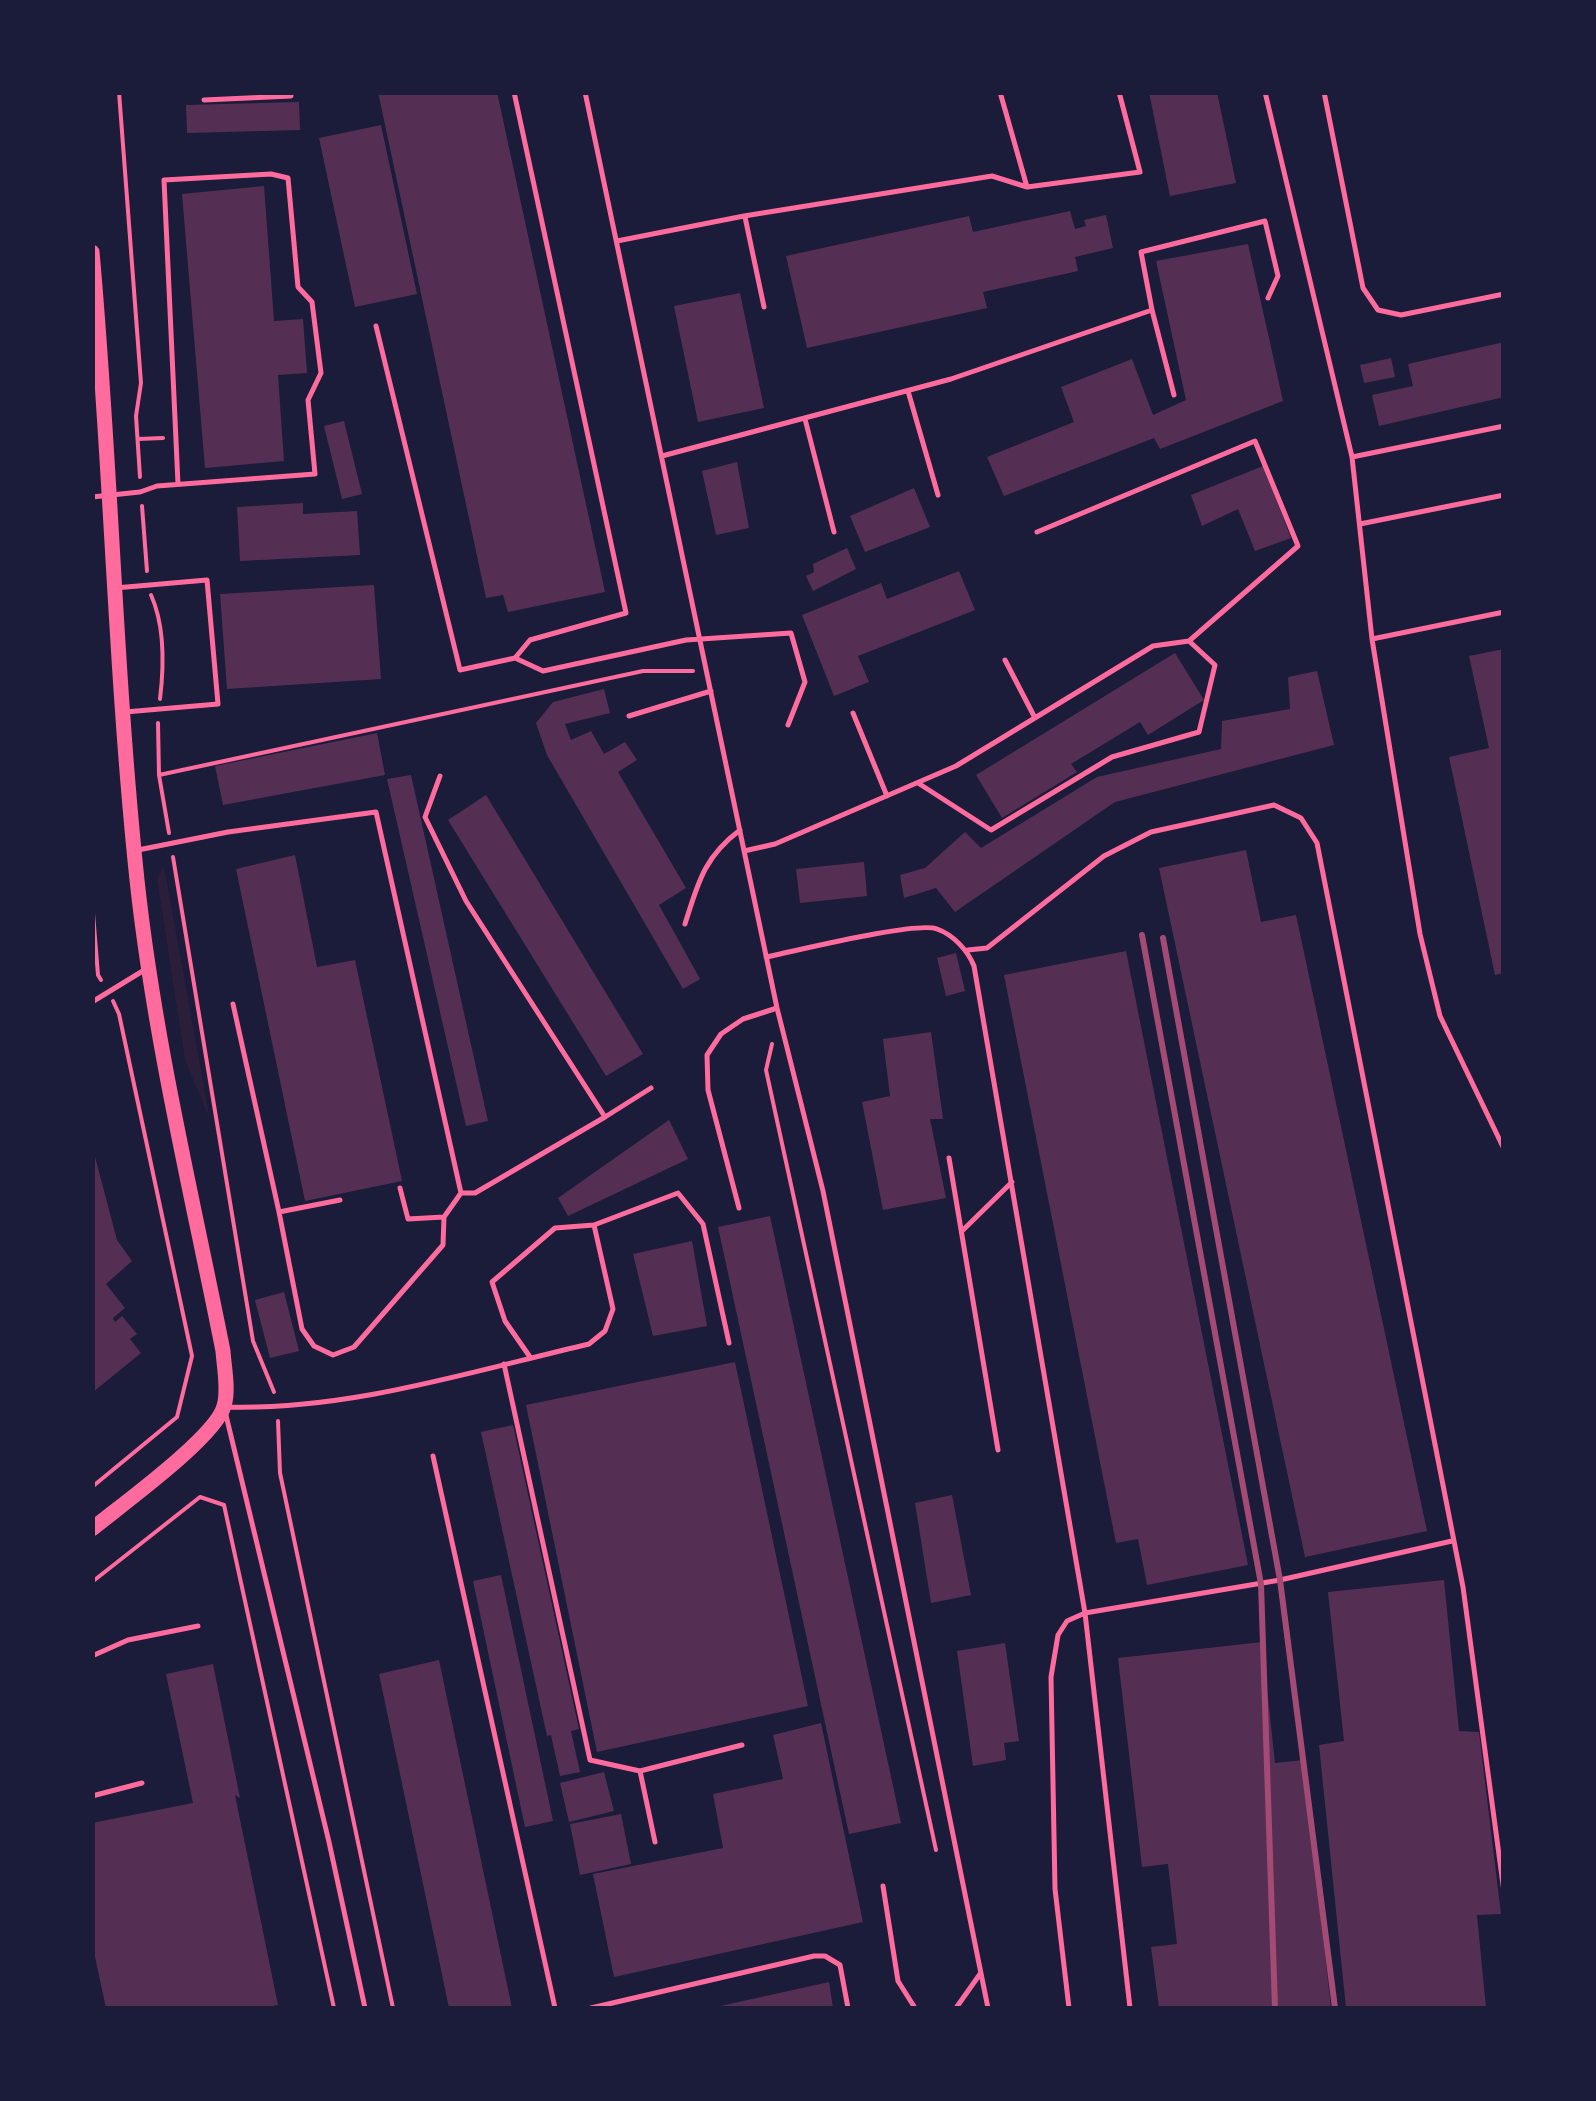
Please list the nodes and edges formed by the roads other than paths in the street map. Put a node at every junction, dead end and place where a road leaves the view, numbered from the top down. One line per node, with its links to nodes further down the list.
1 (291, 92): 8 (lane)
2 (514, 92): 38 (lane)
3 (585, 92): 12 (lane)
4 (1000, 92): 10 (lane)
5 (1119, 92): 10 (lane)
6 (1265, 92): 25 (lane)
7 (1324, 92): 14 (lane)
8 (234, 96): 9 (lane)
9 (204, 100)
10 (1027, 186): 11 (lane)
11 (744, 216): 12 (lane); 17 (lane)
12 (616, 241): 24 (lane)
13 (92, 252): 16 (main road)
14 (1504, 294)
15 (1268, 298): 18 (lane)
16 (95, 303): 29 (main road)
17 (764, 306)
18 (1152, 310): 20 (lane); 21 (lane)
19 (376, 326): 38 (lane)
20 (908, 390): 22 (lane); 27 (lane)
21 (1174, 395)
22 (806, 419): 24 (lane); 31 (lane)
23 (1504, 426): 25 (lane)
24 (662, 456): 35 (lane)
25 (1352, 457): 30 (lane)
26 (178, 484): 26 (lane); 29 (lane)
27 (938, 495)
28 (1504, 495): 30 (lane)
29 (100, 496): 33 (main road)
30 (1360, 524): 36 (lane)
31 (834, 532)
32 (1037, 532): 37 (lane)
33 (114, 588): 41 (main road); 41 (lane)
34 (1504, 612): 36 (lane)
35 (700, 638): 38 (lane); 40 (lane); 45 (lane)
36 (1372, 639): 61 (lane)
37 (1189, 642): 44 (lane); 47 (lane)
38 (515, 658)
39 (1005, 660): 44 (lane)
40 (711, 690): 43 (lane); 49 (lane)
41 (122, 712): 50 (main road)
42 (853, 714): 48 (lane)
43 (628, 716)
44 (1035, 718): 47 (lane)
45 (788, 725)
46 (440, 776): 60 (lane)
47 (918, 782): 48 (lane)
48 (887, 796): 51 (lane)
49 (740, 830): 51 (lane); 52 (lane)
50 (135, 851): 55 (main road); 65 (lane)
51 (744, 851): 54 (lane)
52 (685, 924)
53 (968, 950): 54 (lane); 63 (lane); 79 (lane)
54 (766, 957): 58 (lane)
55 (148, 967): 56 (lane); 75 (main road)
56 (92, 1002)
57 (233, 1004): 68 (lane)
58 (777, 1008): 67 (lane); 90 (lane)
59 (651, 1088): 60 (lane)
60 (604, 1118): 65 (lane)
61 (1504, 1148)
62 (949, 1158): 71 (lane)
63 (1012, 1182): 71 (lane); 80 (lane)
64 (400, 1188): 69 (lane)
65 (461, 1193): 69 (lane)
66 (340, 1200): 68 (lane)
67 (740, 1208)
68 (279, 1212): 69 (lane)
69 (444, 1217)
70 (594, 1226): 72 (lane); 73 (lane); 73 (lane)
71 (962, 1231): 76 (lane)
72 (729, 1343)
73 (531, 1358): 74 (lane)
74 (504, 1364): 75 (lane); 84 (lane)
75 (224, 1408): 78 (main road); 91 (lane)
76 (998, 1450)
77 (433, 1456): 92 (lane)
78 (92, 1529)
79 (1452, 1541): 80 (lane); 89 (lane)
80 (1085, 1612): 98 (lane); 99 (lane)
81 (198, 1626): 82 (lane)
82 (92, 1656)
83 (742, 1745): 84 (lane)
84 (640, 1771): 87 (lane)
85 (142, 1784): 86 (lane)
86 (92, 1796)
87 (656, 1842)
88 (883, 1886): 95 (lane)
89 (1504, 1892)
90 (980, 1974): 96 (lane); 97 (lane)
91 (364, 2008)
92 (555, 2008)
93 (591, 2008): 94 (lane)
94 (848, 2008)
95 (915, 2008)
96 (956, 2008)
97 (988, 2008)
98 (1070, 2008)
99 (1130, 2008)

